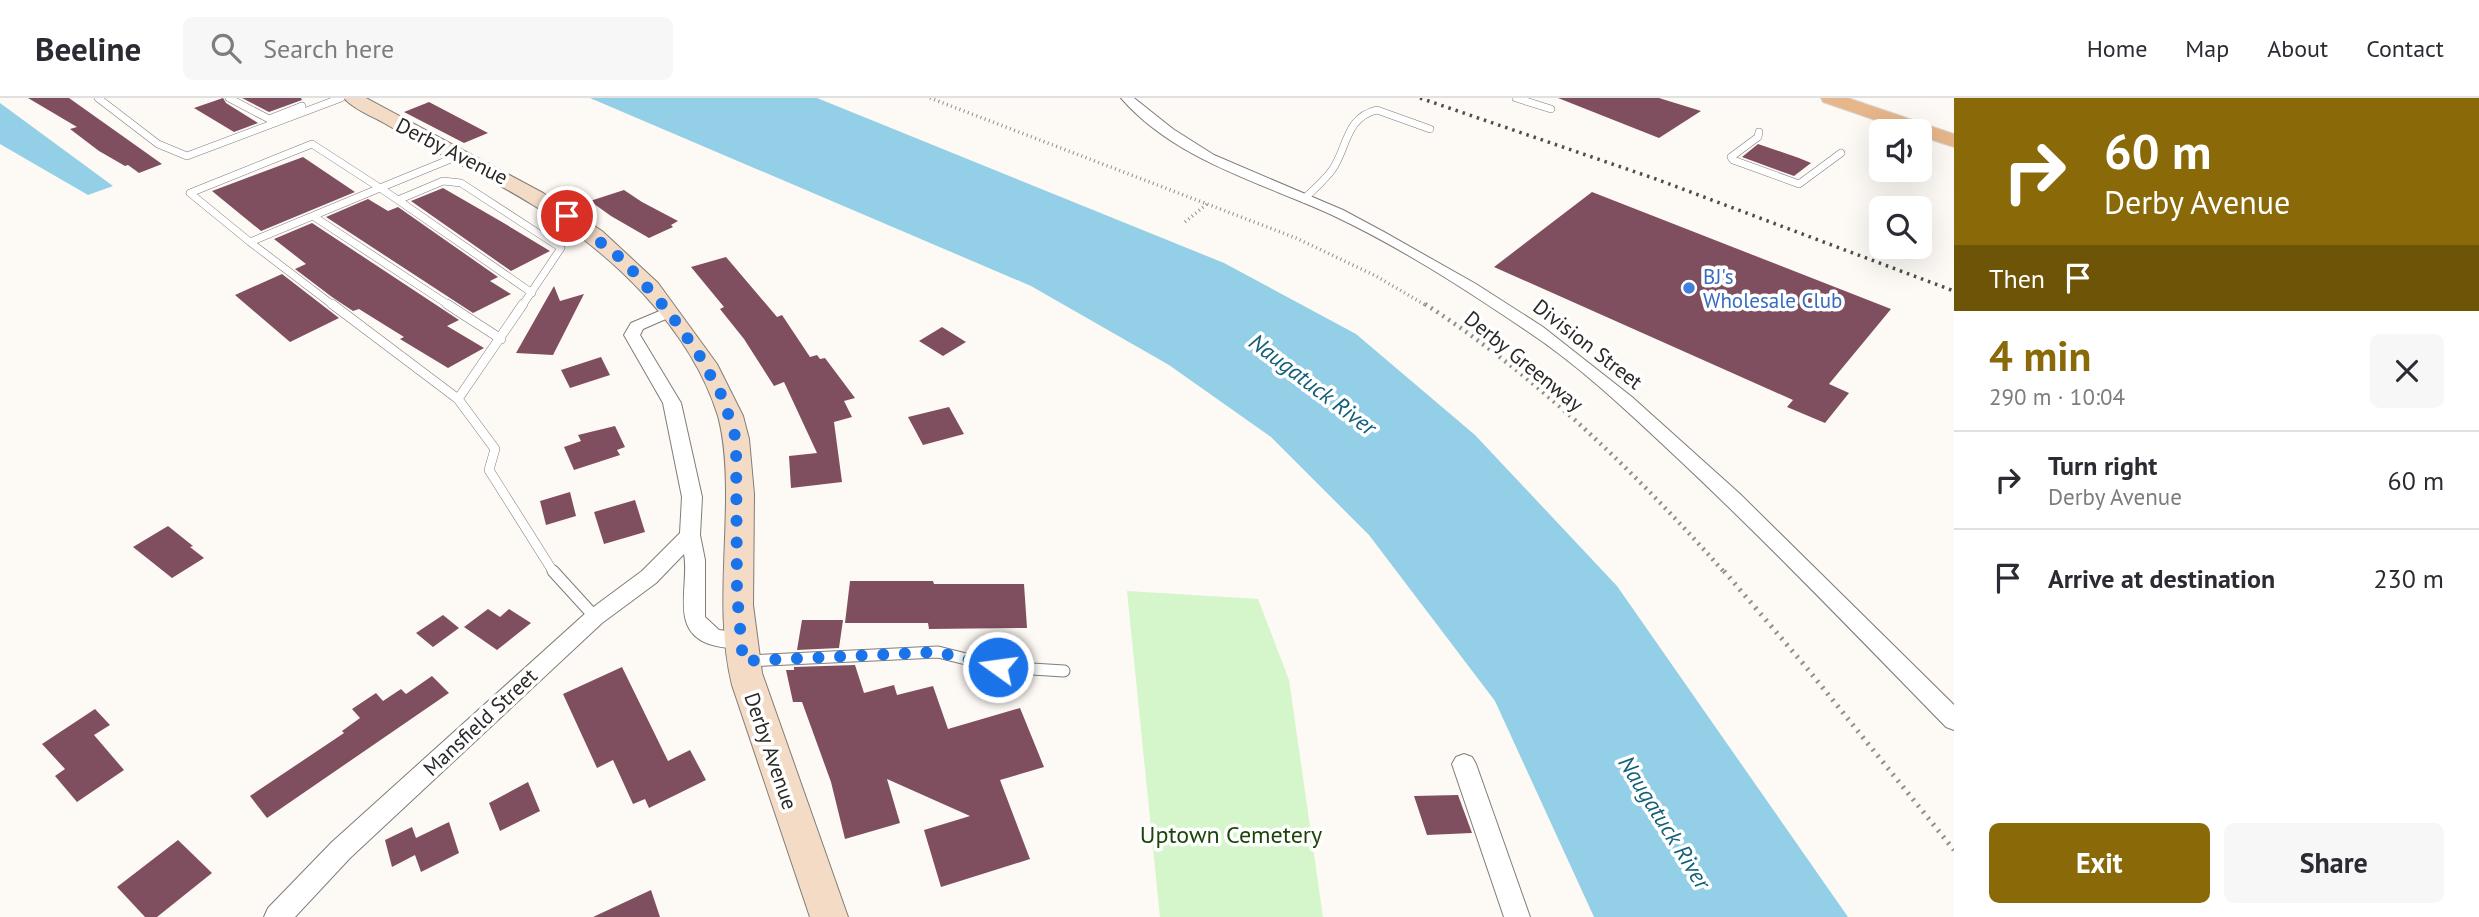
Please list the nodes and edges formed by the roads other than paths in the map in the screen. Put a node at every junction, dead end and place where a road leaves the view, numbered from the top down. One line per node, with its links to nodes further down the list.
1 (99, 98): 4 (lane)
2 (229, 98): 3 (lane)
3 (324, 98)
4 (341, 98)
5 (353, 98): 14 (main road, Derby Avenue)
6 (1127, 98): 16 (street, Division Street)
7 (1516, 98): 9 (lane)
8 (1830, 98): 12 (main road)
9 (1551, 109)
10 (1430, 129): 16 (lane)
11 (1759, 132): 13 (lane)
12 (1954, 141)
13 (1841, 153)
14 (458, 156): 15 (lane); 21 (main road, Derby Avenue)
15 (381, 189): 17 (lane); 18 (lane); 19 (lane)
16 (1304, 199): 28 (street, Division Street)
17 (398, 200): 20 (lane); 20 (lane)
18 (313, 216): 19 (lane); 22 (lane)
19 (250, 242): 23 (lane)
20 (532, 293): 22 (lane)
21 (669, 312): 24 (street); 26 (main road, Derby Avenue)
22 (501, 339): 23 (lane)
23 (458, 400): 25 (lane)
24 (690, 535): 25 (street, Mansfield Street); 26 (street)
25 (595, 617): 30 (street, Mansfield Street)
26 (742, 650): 27 (lane); 31 (main road, Derby Avenue)
27 (1064, 671)
28 (1954, 720)
29 (1464, 764): 32 (street)
30 (278, 917)
31 (829, 917)
32 (1517, 917)

